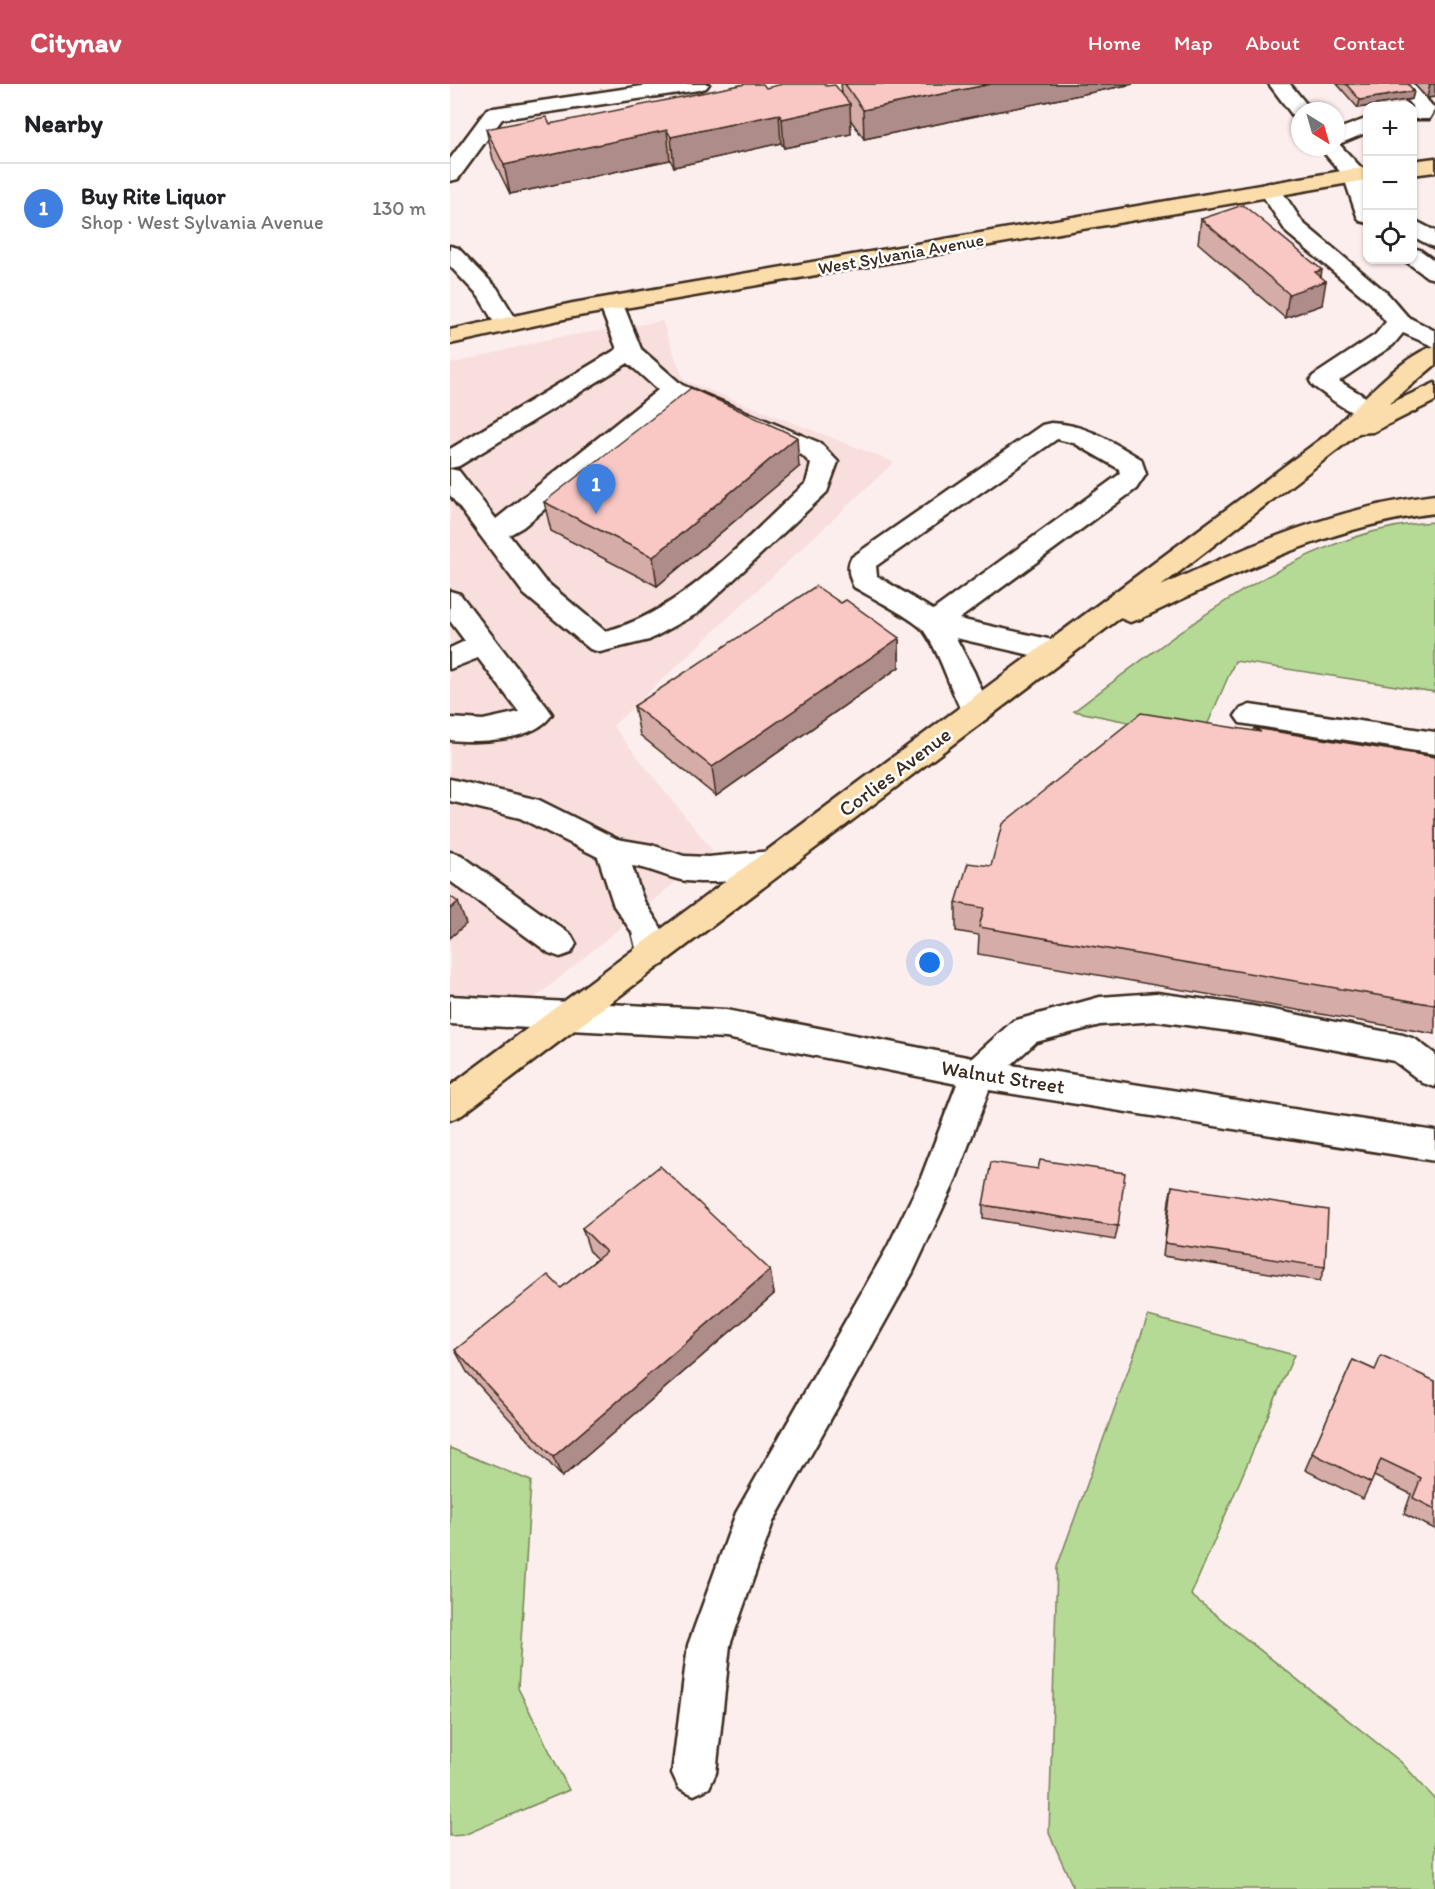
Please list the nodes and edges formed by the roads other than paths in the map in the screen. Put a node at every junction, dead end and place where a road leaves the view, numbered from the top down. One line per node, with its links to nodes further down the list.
1 (699, 84): 6 (street)
2 (1279, 84): 5 (street)
3 (1402, 84): 7 (street)
4 (507, 94): 6 (street)
5 (1294, 102)
6 (495, 114): 13 (street)
7 (1423, 120)
8 (1363, 126): 9 (street)
9 (1345, 134)
10 (1339, 156): 14 (street)
11 (1435, 165): 12 (main road)
12 (1417, 167)
13 (450, 174)
14 (1363, 180): 15 (main road, West Sylvania Avenue)
15 (1270, 190): 21 (main road, West Sylvania Avenue); 22 (street)
16 (1417, 229): 17 (street)
17 (1435, 241)
18 (450, 253): 23 (street)
19 (1417, 258): 20 (street)
20 (1435, 272)
21 (611, 304): 23 (main road, West Sylvania Avenue); 26 (street)
22 (1399, 322): 25 (street); 30 (street)
23 (507, 324): 24 (main road, West Sylvania Avenue)
24 (450, 337)
25 (1435, 340)
26 (630, 352): 28 (street); 32 (street)
27 (1435, 353): 30 (main road)
28 (674, 390): 35 (street); 35 (street)
29 (1435, 391): 31 (main road)
30 (1368, 410): 31 (main road)
31 (1338, 439): 38 (main road, Corlies Avenue)
32 (450, 460)
33 (450, 477): 35 (street)
34 (1435, 504): 38 (main road)
35 (492, 532)
36 (450, 601): 39 (street)
37 (934, 623): 37 (street); 38 (street); 41 (street)
38 (1065, 644): 41 (main road, Corlies Avenue)
39 (483, 645): 40 (street); 43 (street)
40 (450, 659)
41 (976, 712): 47 (main road, Corlies Avenue)
42 (1250, 716): 44 (street)
43 (450, 729)
44 (1435, 743)
45 (452, 794): 46 (street)
46 (611, 850): 47 (street); 51 (street)
47 (772, 863): 51 (main road, Corlies Avenue)
48 (450, 864): 49 (street)
49 (463, 898): 50 (street)
50 (560, 944)
51 (652, 955): 53 (main road, Corlies Avenue)
52 (450, 1010): 53 (street, Walnut Street)
53 (572, 1017): 55 (street, Walnut Street); 56 (main road, Corlies Avenue)
54 (1435, 1073): 55 (street)
55 (978, 1074): 57 (street, Walnut Street); 58 (street)
56 (450, 1105)
57 (1435, 1146)
58 (694, 1773)

